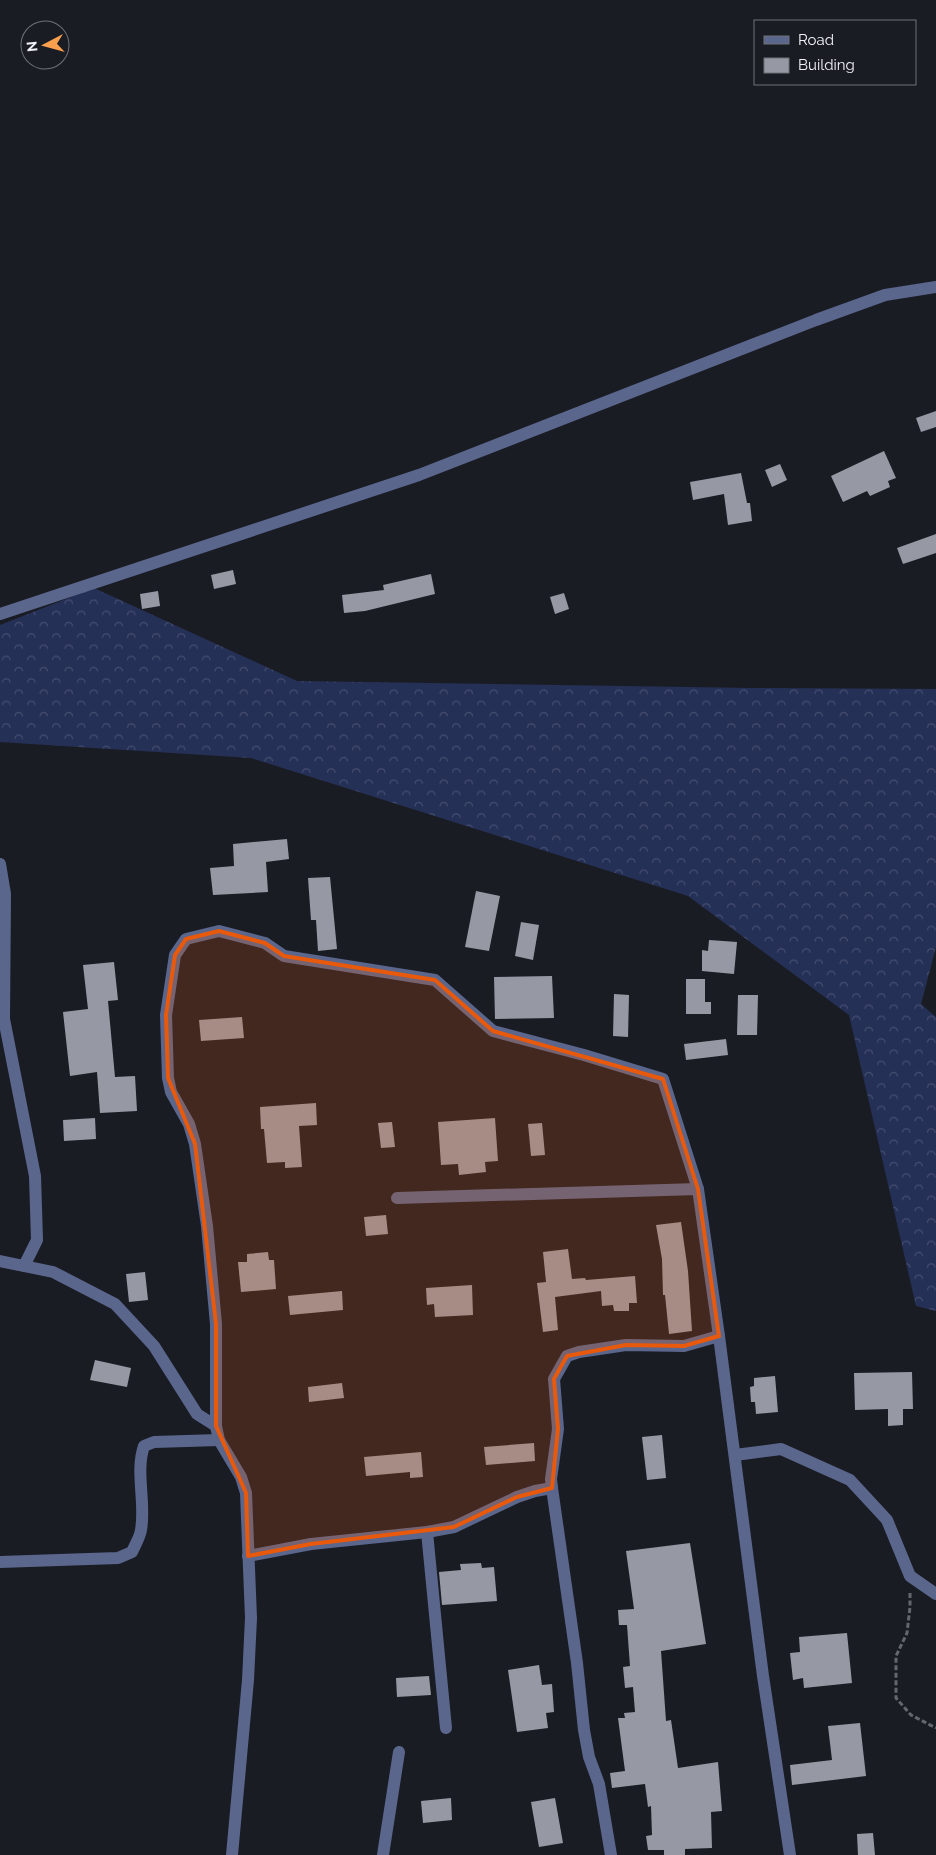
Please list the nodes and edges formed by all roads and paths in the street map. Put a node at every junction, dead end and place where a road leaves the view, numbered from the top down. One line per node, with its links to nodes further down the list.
1 (936, 287): 2 (street)
2 (0, 614)
3 (0, 864): 4 (street)
4 (2, 1009): 8 (street)
5 (698, 1189): 6 (street); 9 (street); 10 (street)
6 (397, 1198)
7 (0, 1261): 8 (street)
8 (24, 1266): 10 (street)
9 (719, 1336): 12 (street); 13 (street)
10 (216, 1426): 11 (street)
11 (219, 1440): 15 (street); 16 (street)
12 (735, 1455): 17 (street); 25 (street)
13 (552, 1488): 14 (street); 24 (street)
14 (427, 1532): 15 (street); 19 (street)
15 (248, 1556): 22 (street)
16 (0, 1562)
17 (910, 1576): 18 (street); 20 (path)
18 (936, 1594)
19 (446, 1728)
20 (936, 1728)
21 (399, 1752): 23 (street)
22 (232, 1855)
23 (383, 1855)
24 (611, 1855)
25 (790, 1855)

